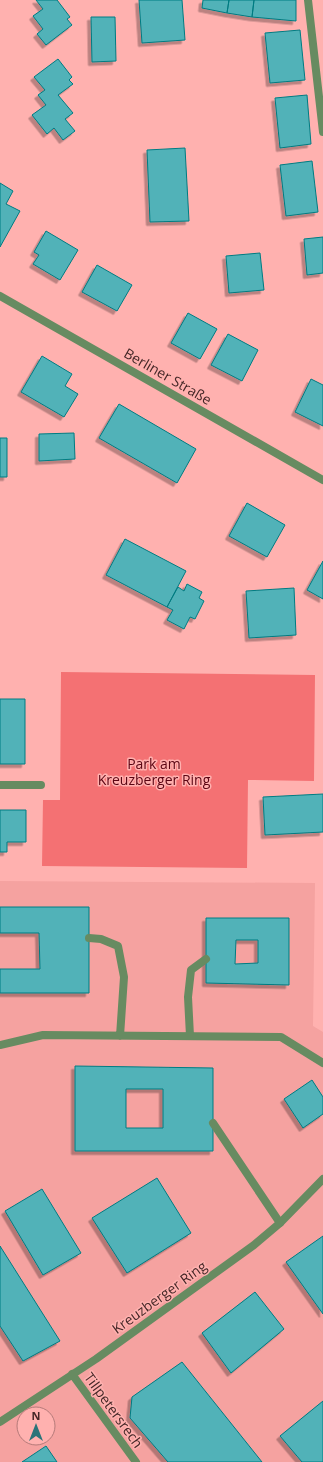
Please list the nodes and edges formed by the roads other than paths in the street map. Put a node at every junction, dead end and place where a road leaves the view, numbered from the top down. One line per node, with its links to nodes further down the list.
1 (308, 0): 2 (street)
2 (323, 132)
3 (0, 296): 4 (street, Berliner Straße)
4 (323, 480)
5 (0, 785): 6 (street)
6 (41, 785)
7 (89, 938): 9 (street)
8 (206, 959): 10 (street)
9 (120, 1036): 10 (street); 11 (street)
10 (190, 1036): 12 (street)
11 (0, 1045)
12 (323, 1063)
13 (213, 1123): 15 (street)
14 (323, 1179): 15 (street, Kreuzberger Ring)
15 (280, 1223): 16 (street, Kreuzberger Ring)
16 (72, 1374): 17 (street, Kreuzberger Ring); 18 (street, Tillpetersrech)
17 (0, 1422)
18 (136, 1462)

